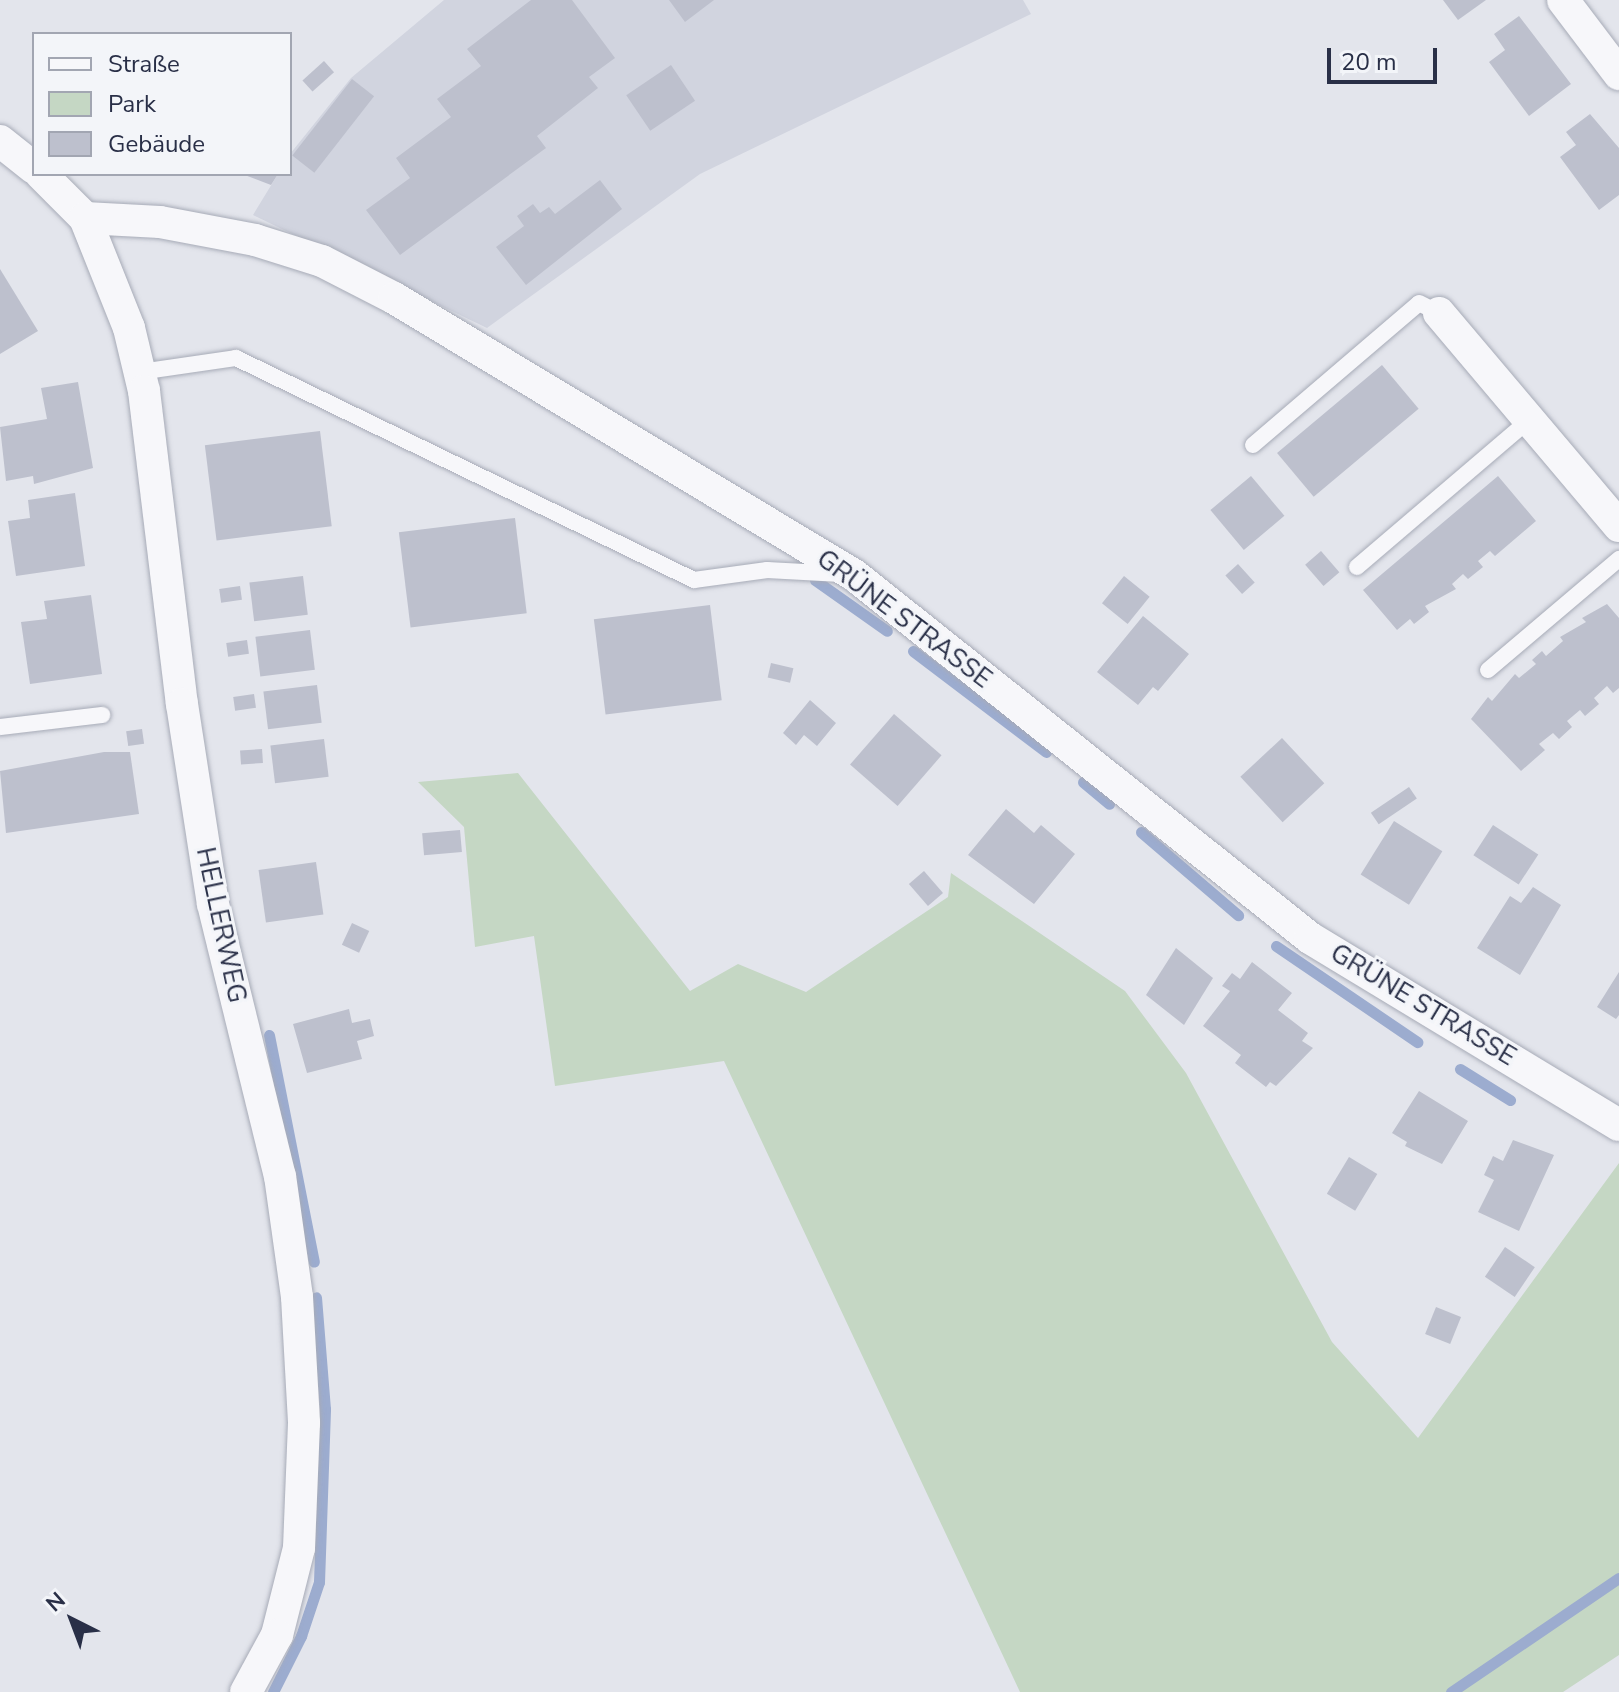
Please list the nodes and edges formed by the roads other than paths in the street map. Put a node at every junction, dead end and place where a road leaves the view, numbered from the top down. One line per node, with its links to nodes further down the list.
1 (1563, 0): 2 (street)
2 (1619, 74)
3 (0, 141): 4 (street)
4 (32, 166)
5 (43, 176): 6 (street, HELLERWEG)
6 (85, 218): 8 (street, HELLERWEG); 14 (street, GRÜNE STRASSE)
7 (1439, 313): 9 (street); 10 (lane)
8 (140, 372): 14 (lane); 19 (street, HELLERWEG)
9 (1529, 420): 11 (street); 13 (lane)
10 (1253, 445)
11 (1619, 526)
12 (1619, 559): 15 (lane)
13 (1357, 567)
14 (854, 575): 18 (street, GRÜNE STRASSE)
15 (1488, 670)
16 (102, 715): 17 (lane)
17 (0, 727)
18 (1619, 1125)
19 (246, 1692)

